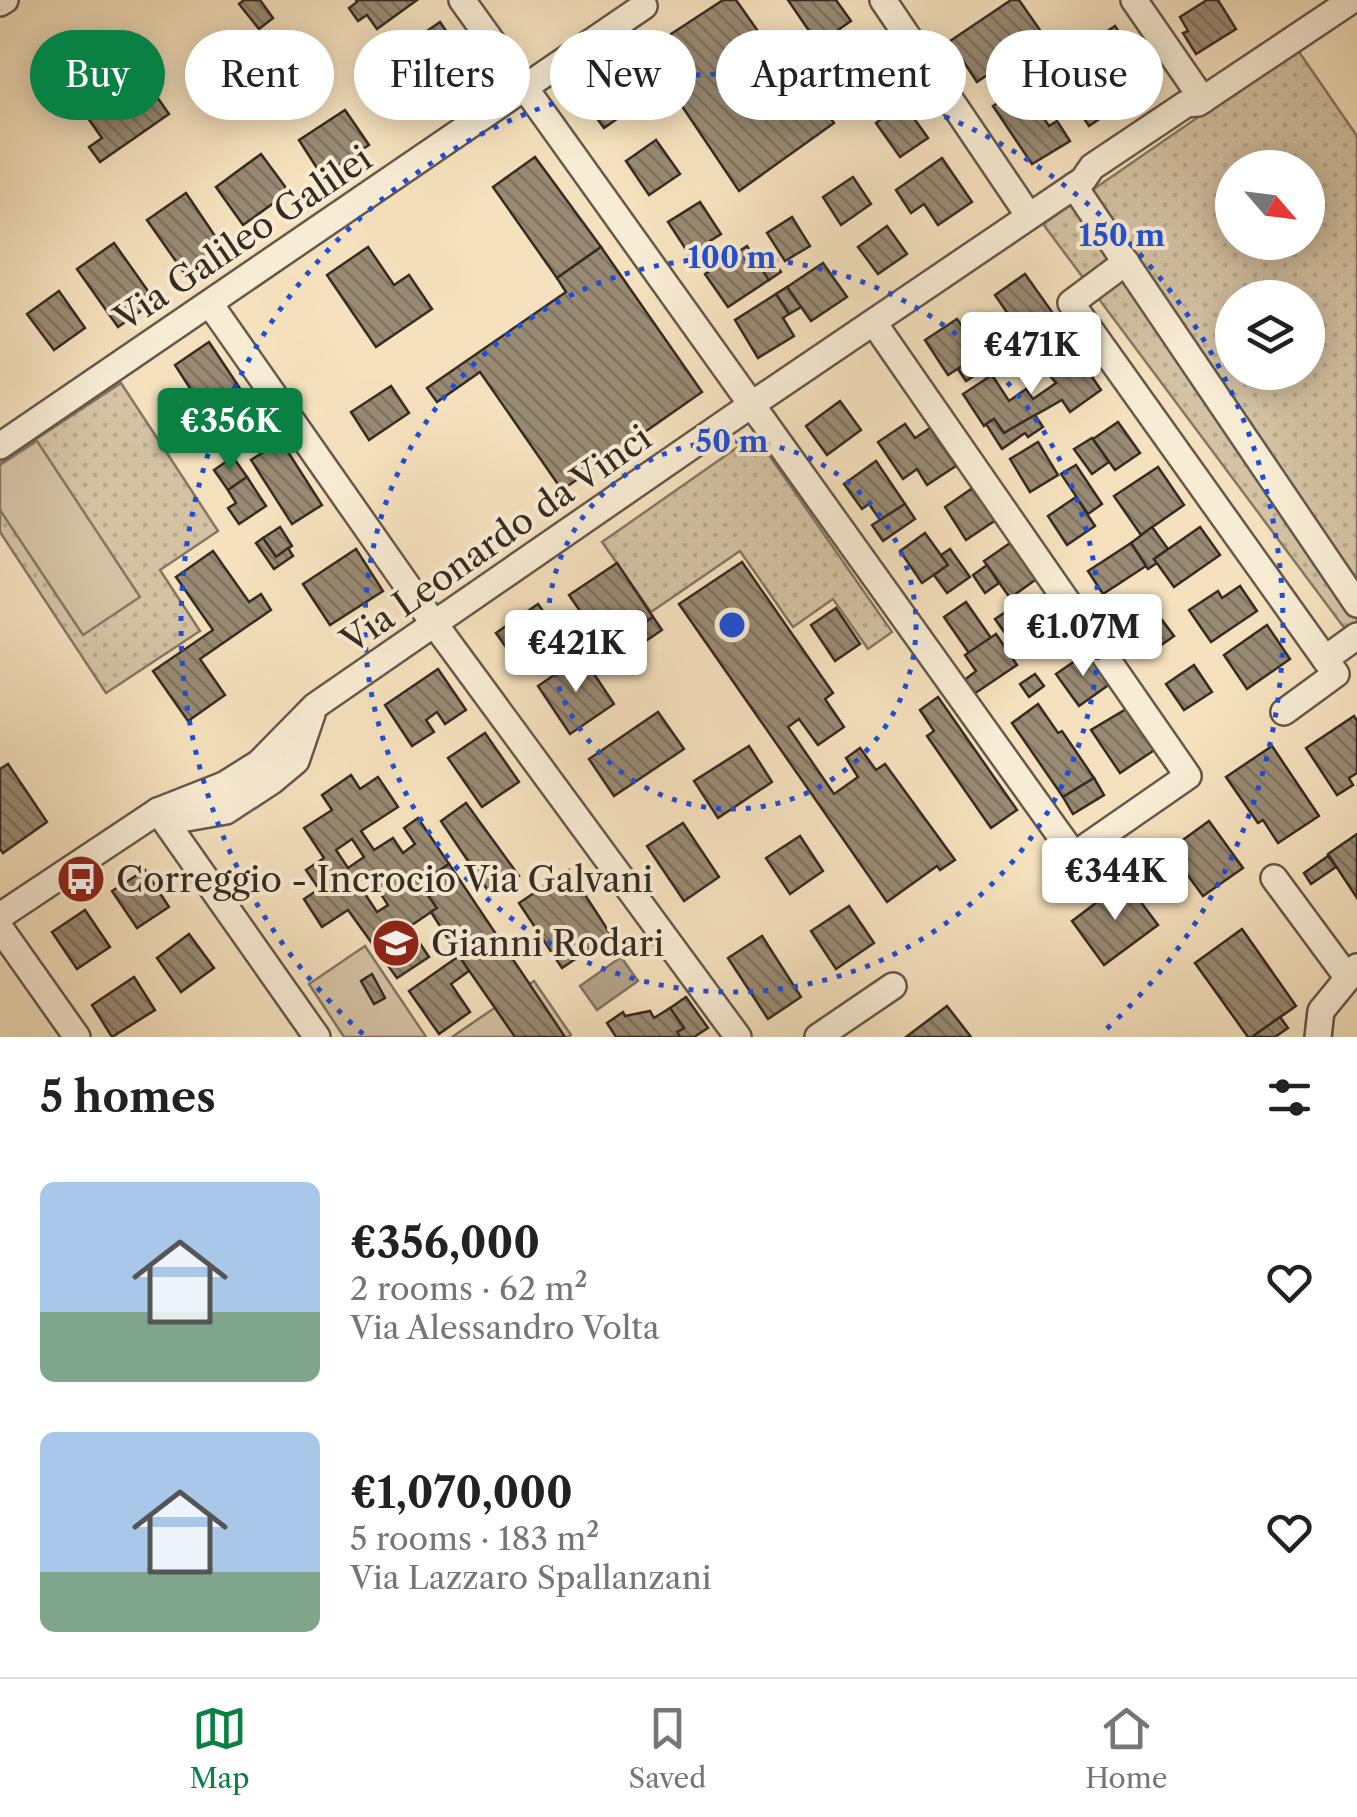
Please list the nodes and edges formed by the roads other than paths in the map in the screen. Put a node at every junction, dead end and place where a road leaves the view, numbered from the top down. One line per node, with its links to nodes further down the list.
1 (462, 0): 6 (street)
2 (883, 0): 12 (street)
3 (1134, 0): 9 (street)
4 (1352, 0): 9 (street, Via Leonardo da Vinci)
5 (644, 6): 7 (street, Via Galileo Galilei)
6 (483, 30)
7 (530, 83)
8 (530, 95): 16 (street)
9 (1201, 102): 11 (street, Via Leonardo da Vinci)
10 (476, 120): 14 (street, Via Galileo Galilei)
11 (1078, 183): 12 (street, Via Leonardo da Vinci); 13 (street)
12 (1029, 216): 15 (street, Via Leonardo da Vinci)
13 (1126, 262): 18 (street); 21 (street)
14 (210, 304): 17 (street, Via Galileo Galilei); 19 (street)
15 (874, 322): 16 (street, Via Leonardo da Vinci); 16 (street)
16 (752, 405): 19 (street, Via Leonardo da Vinci)
17 (0, 446)
18 (1357, 604)
19 (435, 624): 23 (street, Via Leonardo da Vinci); 31 (street)
20 (1357, 636): 21 (street)
21 (1326, 659): 22 (street)
22 (1284, 712)
23 (158, 812): 25 (street); 30 (street)
24 (1274, 878): 27 (street)
25 (0, 916)
26 (0, 928): 29 (street)
27 (1352, 972): 33 (street)
28 (892, 986): 32 (street)
29 (77, 1037)
30 (317, 1037)
31 (738, 1037)
32 (818, 1037)
33 (1318, 1037)

